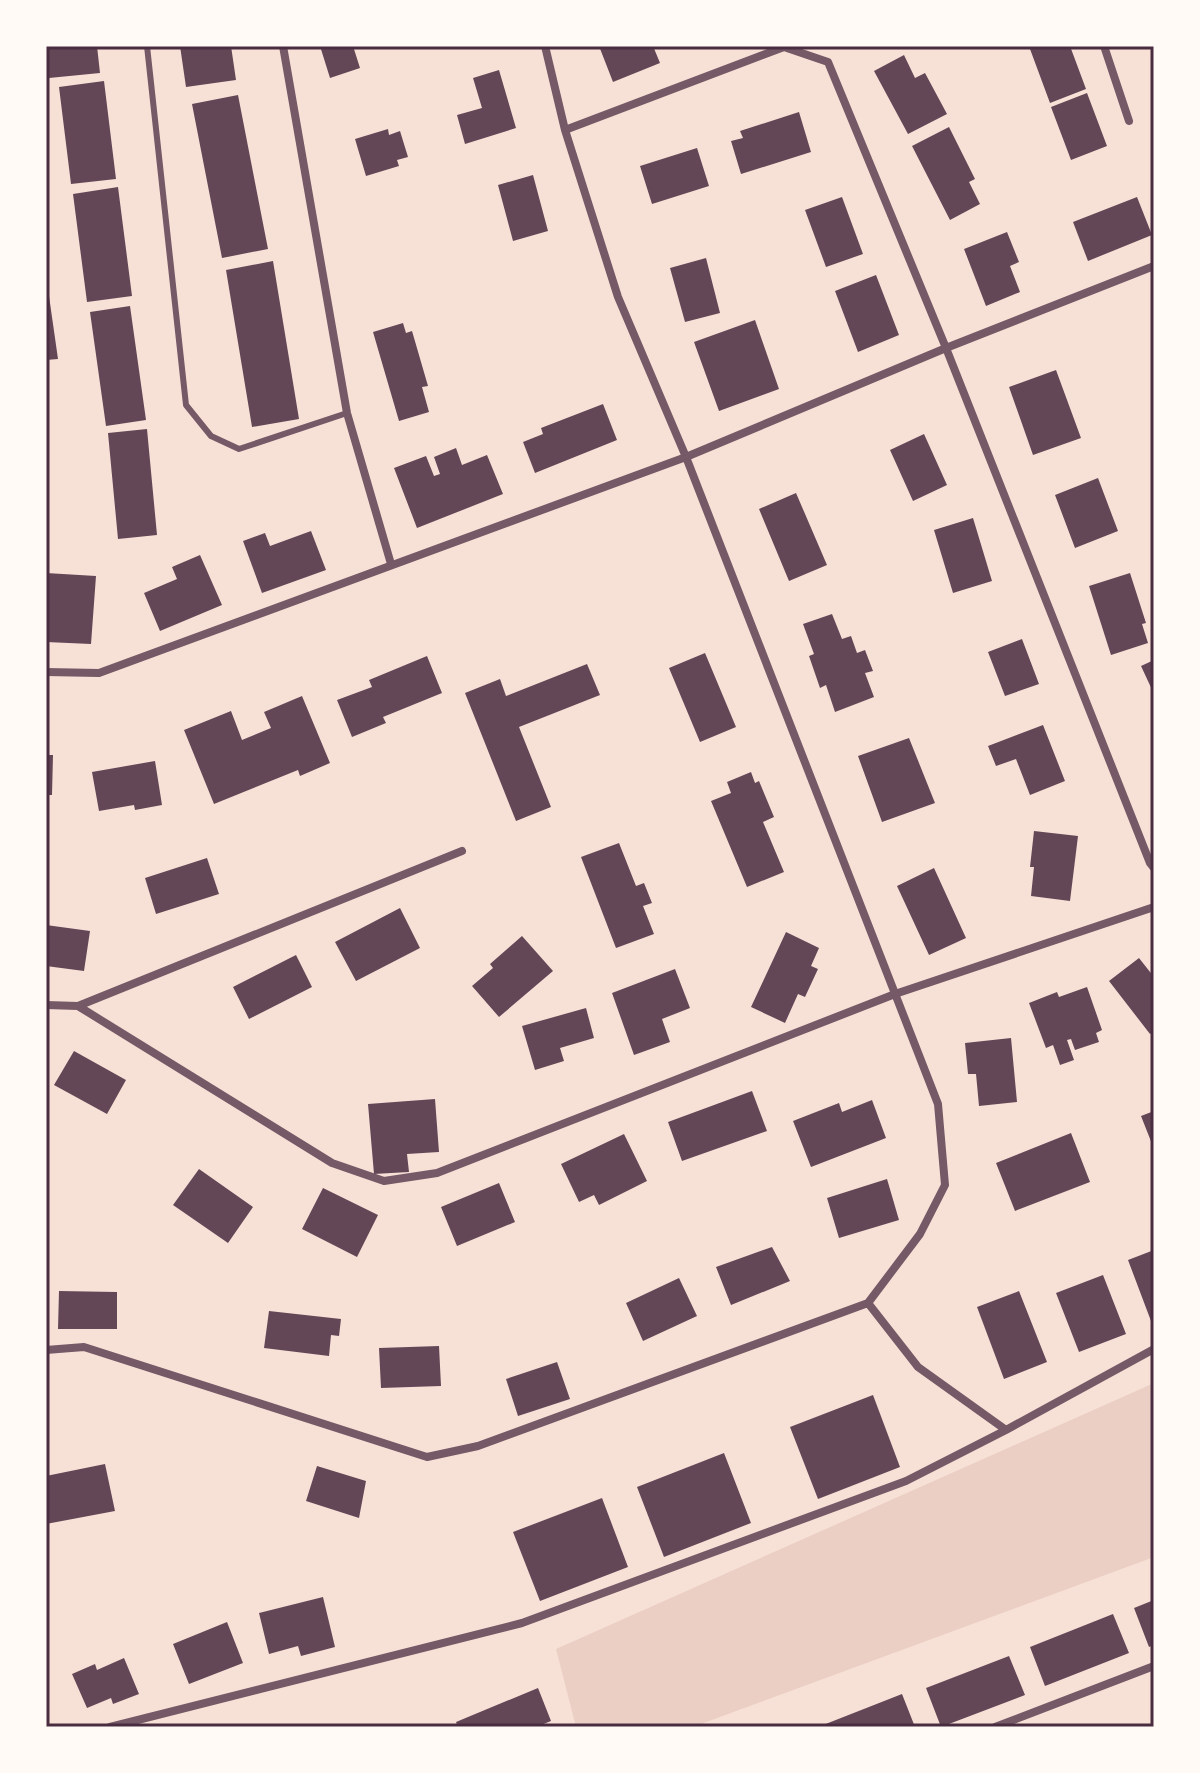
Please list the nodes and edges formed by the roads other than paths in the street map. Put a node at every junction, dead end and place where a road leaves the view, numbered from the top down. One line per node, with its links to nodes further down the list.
1 (147, 46): 9 (lane)
2 (283, 46): 9 (street)
3 (545, 46): 6 (street)
4 (1104, 46): 5 (street)
5 (1129, 121)
6 (565, 130): 8 (street); 10 (street)
7 (1154, 266): 8 (street)
8 (946, 348): 10 (street); 14 (street)
9 (347, 413): 11 (street)
10 (686, 457): 11 (street); 16 (street)
11 (391, 564): 12 (street)
12 (46, 672)
13 (462, 851): 18 (street)
14 (1154, 868)
15 (1154, 907): 16 (street)
16 (895, 994): 18 (street); 19 (street)
17 (46, 1005): 18 (street)
18 (78, 1006)
19 (868, 1303): 21 (street); 22 (street)
20 (1154, 1349): 22 (street)
21 (46, 1350)
22 (1006, 1430): 24 (street)
23 (1154, 1666): 25 (street)
24 (110, 1727)
25 (995, 1727)

